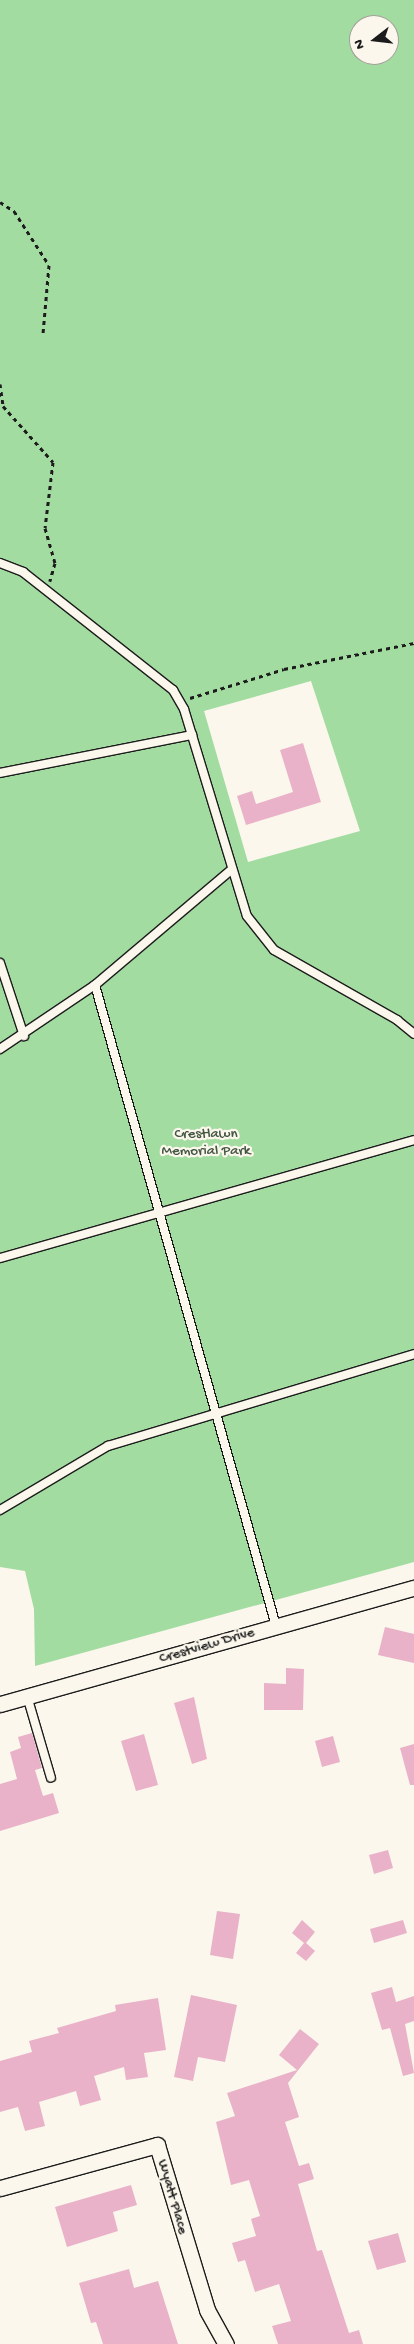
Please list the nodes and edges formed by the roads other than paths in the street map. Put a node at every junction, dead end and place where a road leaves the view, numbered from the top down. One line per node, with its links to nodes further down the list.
1 (0, 563): 2 (lane)
2 (192, 735): 3 (lane); 4 (lane)
3 (0, 773)
4 (230, 871): 6 (lane); 7 (lane)
5 (0, 963): 8 (lane)
6 (95, 985): 8 (lane); 11 (lane)
7 (414, 1034)
8 (24, 1036): 9 (lane)
9 (0, 1049)
10 (414, 1140): 11 (lane)
11 (159, 1213): 12 (lane); 14 (lane)
12 (0, 1258)
13 (414, 1354): 14 (lane)
14 (215, 1412): 15 (lane); 17 (lane)
15 (0, 1510)
16 (414, 1588): 17 (street, Crestview Drive)
17 (276, 1626): 18 (street, Crestview Drive)
18 (27, 1696): 19 (street, Crestview Drive); 20 (lane)
19 (0, 1704)
20 (51, 1778)
21 (0, 2188): 22 (street, Wyatt Place)
22 (226, 2344)

